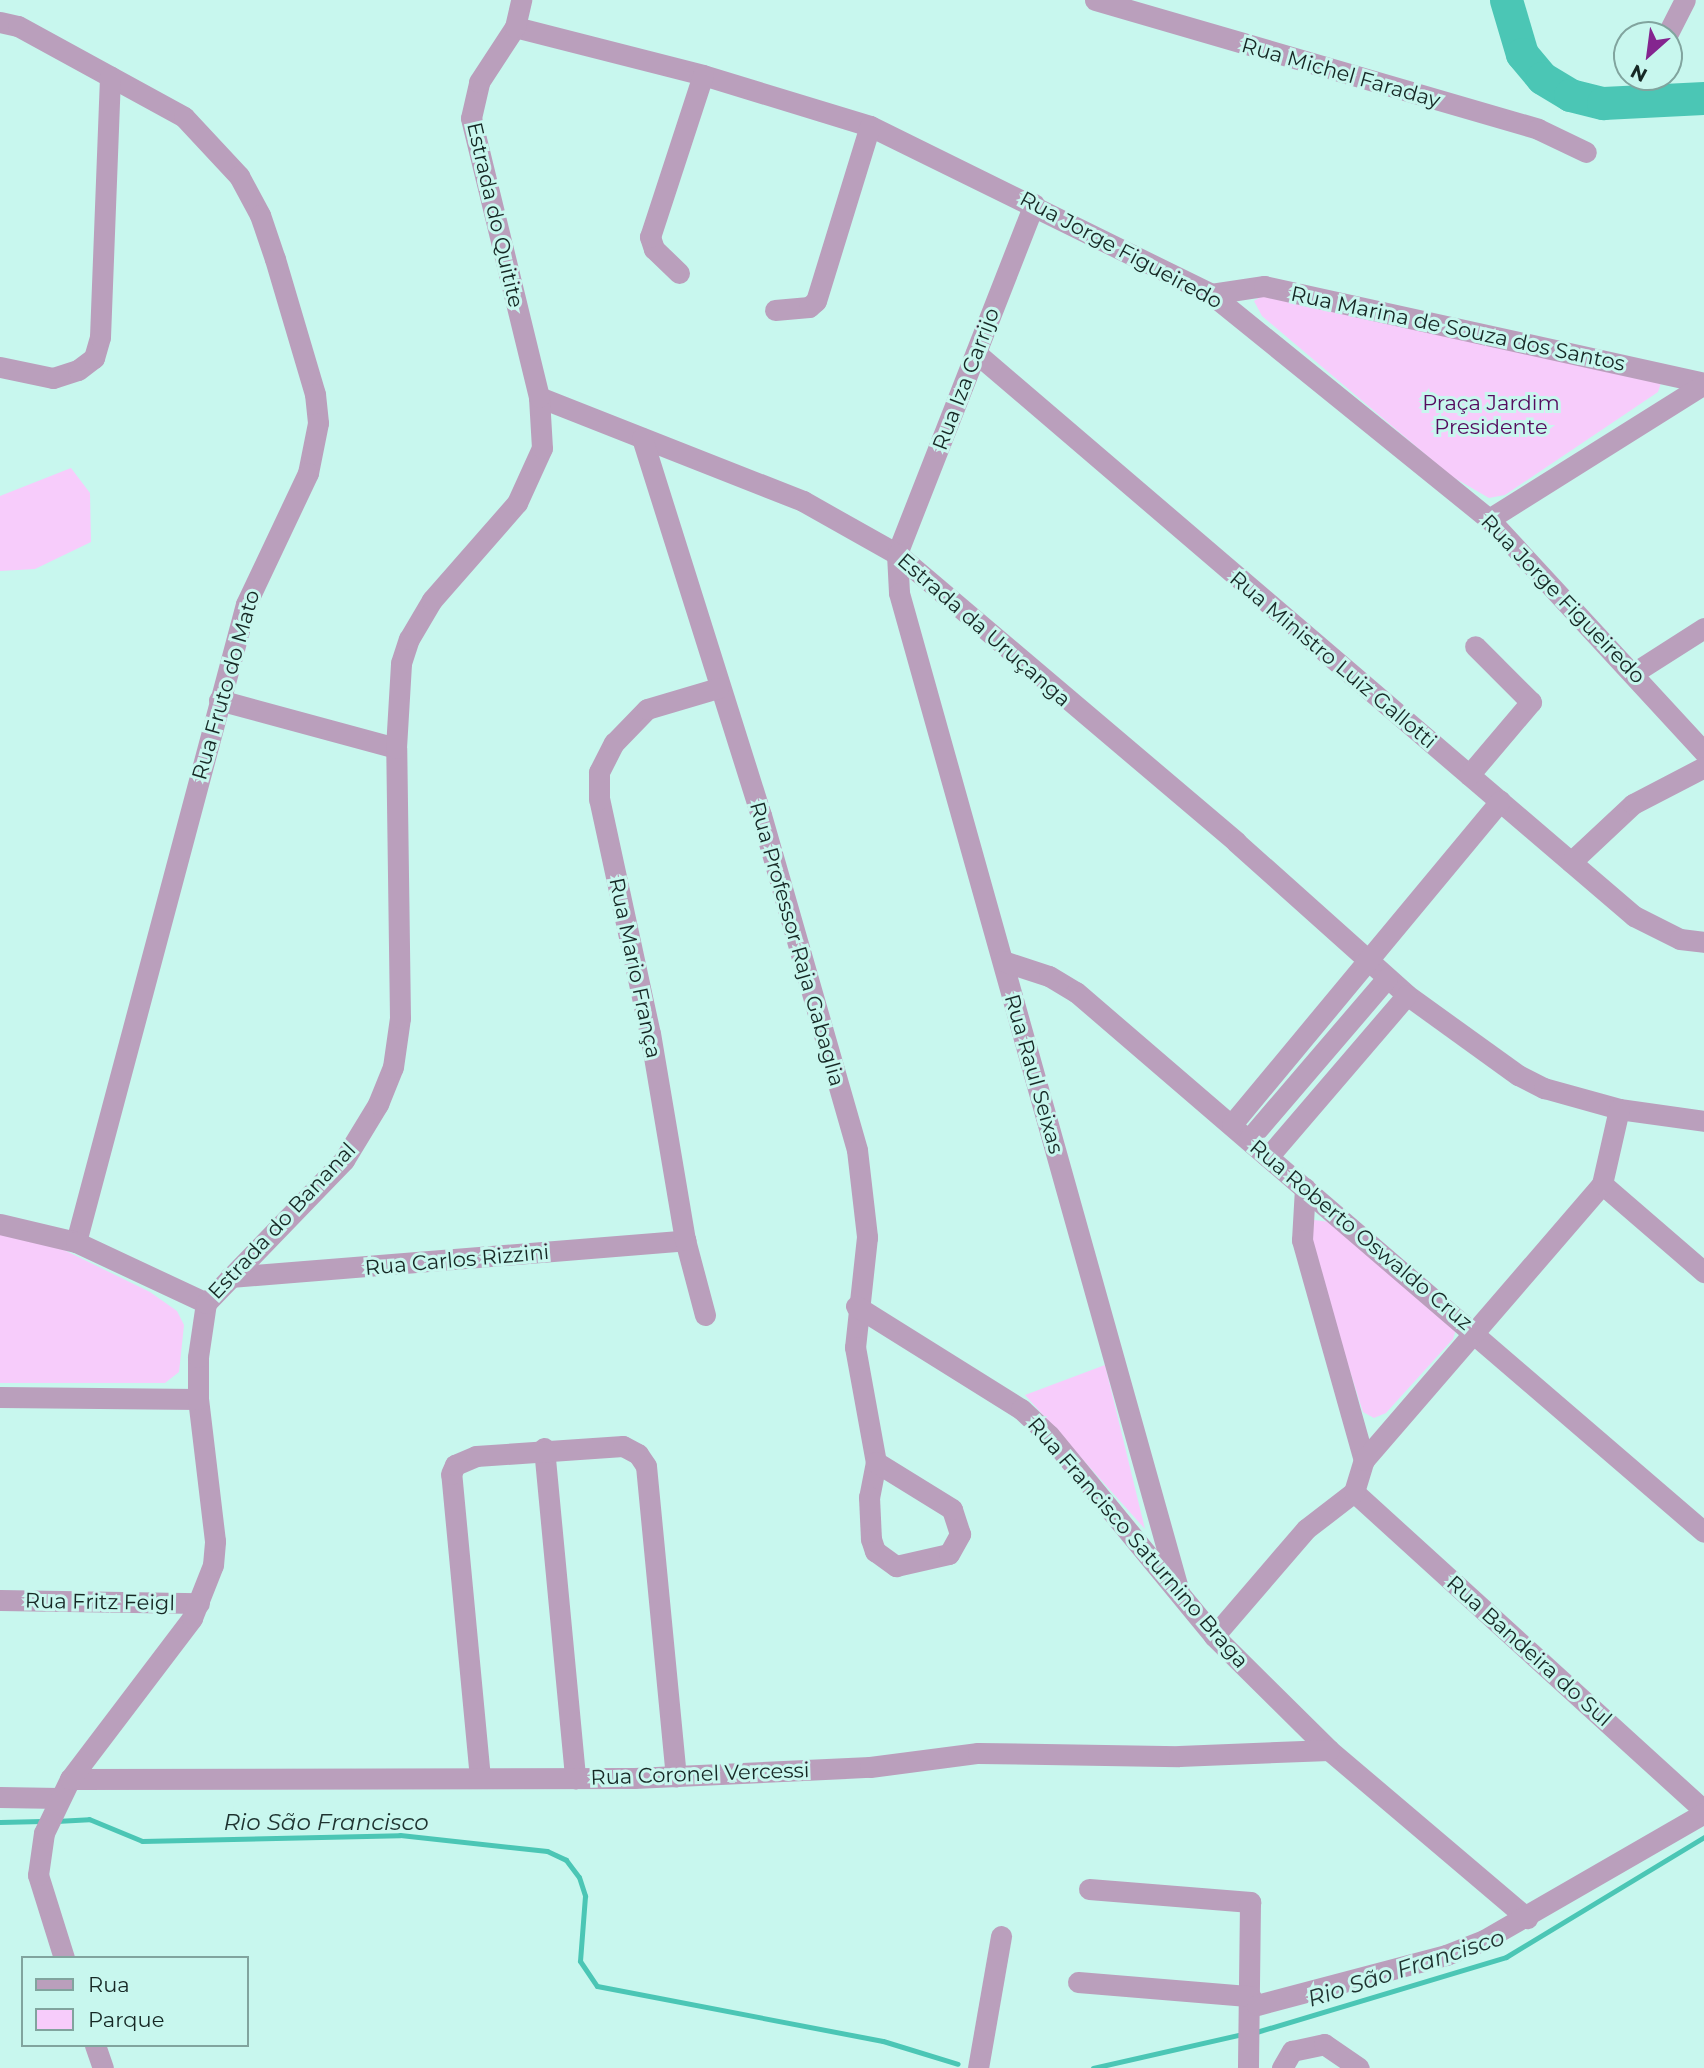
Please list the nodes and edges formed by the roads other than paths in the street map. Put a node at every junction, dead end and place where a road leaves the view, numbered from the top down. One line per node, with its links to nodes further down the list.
1 (522, 0): 6 (street, Estrada do Quitite)
2 (1095, 0): 10 (street, Rua Michel Faraday)
3 (1685, 0): 4 (street)
4 (1674, 21)
5 (0, 22): 8 (street, Rua Fruto do Mato)
6 (515, 27): 7 (street, Rua Jorge Figueiredo); 18 (street, Estrada do Quitite)
7 (703, 75): 9 (street, Rua Jorge Figueiredo); 12 (street)
8 (110, 76): 16 (street); 26 (street, Rua Fruto do Mato)
9 (870, 126): 11 (street, Rua Jorge Figueiredo); 14 (street)
10 (1586, 152)
11 (1034, 204): 13 (street, Rua Jorge Figueiredo); 15 (street, Rua Iza Carrijo)
12 (679, 273)
13 (1211, 294): 17 (street, Rua Marina de Souza dos Santos); 20 (street, Rua Jorge Figueiredo)
14 (775, 310)
15 (976, 353): 21 (street, Rua Iza Carrijo); 30 (street, Rua Ministro Luiz Gallotti)
16 (0, 367)
17 (1704, 383): 20 (street)
18 (539, 397): 19 (street, Estrada da Uruçanga); 27 (street, Estrada do Bananal)
19 (642, 438): 21 (street, Estrada da Uruçanga); 25 (street, Rua Professor Raja Gabaglia)
20 (1489, 519): 24 (street, Rua Jorge Figueiredo)
21 (897, 554): 34 (street, Rua Raul Seixas); 35 (street, Estrada da Uruçanga)
22 (1704, 628): 24 (street)
23 (1475, 646): 30 (street)
24 (1635, 672): 28 (street, Rua Jorge Figueiredo)
25 (718, 688): 46 (street, Rua Mario França); 51 (street, Rua Professor Raja Gabaglia)
26 (219, 700): 27 (street); 47 (street, Rua Fruto do Mato)
27 (396, 748): 49 (street, Estrada do Bananal)
28 (1704, 752)
29 (1704, 767): 32 (street)
30 (1469, 775): 31 (street, Rua Ministro Luiz Gallotti)
31 (1500, 801): 32 (street, Rua Ministro Luiz Gallotti); 35 (street)
32 (1571, 862): 33 (street, Rua Ministro Luiz Gallotti)
33 (1704, 942)
34 (1003, 961): 40 (street, Rua Roberto Oswaldo Cruz); 61 (street, Rua Raul Seixas)
35 (1369, 961): 36 (street, Estrada da Uruçanga); 40 (street)
36 (1387, 978): 37 (street, Estrada da Uruçanga); 41 (street)
37 (1406, 995): 38 (street, Estrada da Uruçanga); 42 (street)
38 (1619, 1109): 39 (street, Estrada da Uruçanga); 43 (street)
39 (1704, 1121)
40 (1232, 1124): 41 (street, Rua Roberto Oswaldo Cruz)
41 (1249, 1139): 42 (street, Rua Roberto Oswaldo Cruz)
42 (1268, 1157): 44 (street, Rua Roberto Oswaldo Cruz)
43 (1602, 1185): 48 (street); 53 (street)
44 (1304, 1188): 53 (street, Rua Roberto Oswaldo Cruz); 57 (street)
45 (0, 1224): 47 (street)
46 (685, 1240): 49 (street, Rua Carlos Rizzini); 52 (street, Rua Mario França)
47 (76, 1242): 50 (street)
48 (1704, 1272)
49 (230, 1277): 50 (street, Estrada do Bananal)
50 (206, 1303): 55 (street, Estrada do Bananal)
51 (856, 1306): 58 (street, Rua Professor Raja Gabaglia); 61 (street, Rua Francisco Saturnino Braga)
52 (705, 1315)
53 (1476, 1332): 57 (street); 60 (street, Rua Roberto Oswaldo Cruz)
54 (0, 1397): 55 (street)
55 (198, 1398): 63 (street, Estrada do Bananal)
56 (544, 1448): 66 (street); 67 (street); 69 (street)
57 (1364, 1460): 59 (street)
58 (876, 1462): 58 (street, Rua Professor Raja Gabaglia)
59 (1354, 1492): 64 (street); 72 (street, Rua Bandeira do Sul)
60 (1704, 1532)
61 (1179, 1592): 64 (street, Rua Francisco Saturnino Braga)
62 (0, 1600): 63 (street, Rua Fritz Feigl)
63 (200, 1603): 68 (street, Estrada do Bananal)
64 (1214, 1636): 65 (street, Rua Francisco Saturnino Braga)
65 (1329, 1750): 66 (street, Rua Coronel Vercessi); 74 (street, Rua Francisco Saturnino Braga)
66 (676, 1777): 69 (street, Rua Coronel Vercessi)
67 (480, 1778): 68 (street, Rua Coronel Vercessi); 69 (street, Rua Coronel Vercessi)
68 (70, 1779): 71 (street, Estrada do Bananal)
69 (576, 1779)
70 (0, 1797): 71 (street)
71 (57, 1801): 76 (street, Estrada do Bananal)
72 (1704, 1812): 74 (street)
73 (1089, 1889): 78 (street)
74 (1527, 1918): 78 (street)
75 (1001, 1936): 81 (street)
76 (63, 1956)
77 (1078, 1982): 78 (street)
78 (1251, 2015): 82 (street)
79 (96, 2047): 80 (street)
80 (103, 2068)
81 (978, 2068)
82 (1248, 2068)
83 (1282, 2068): 84 (street)
84 (1359, 2068)

